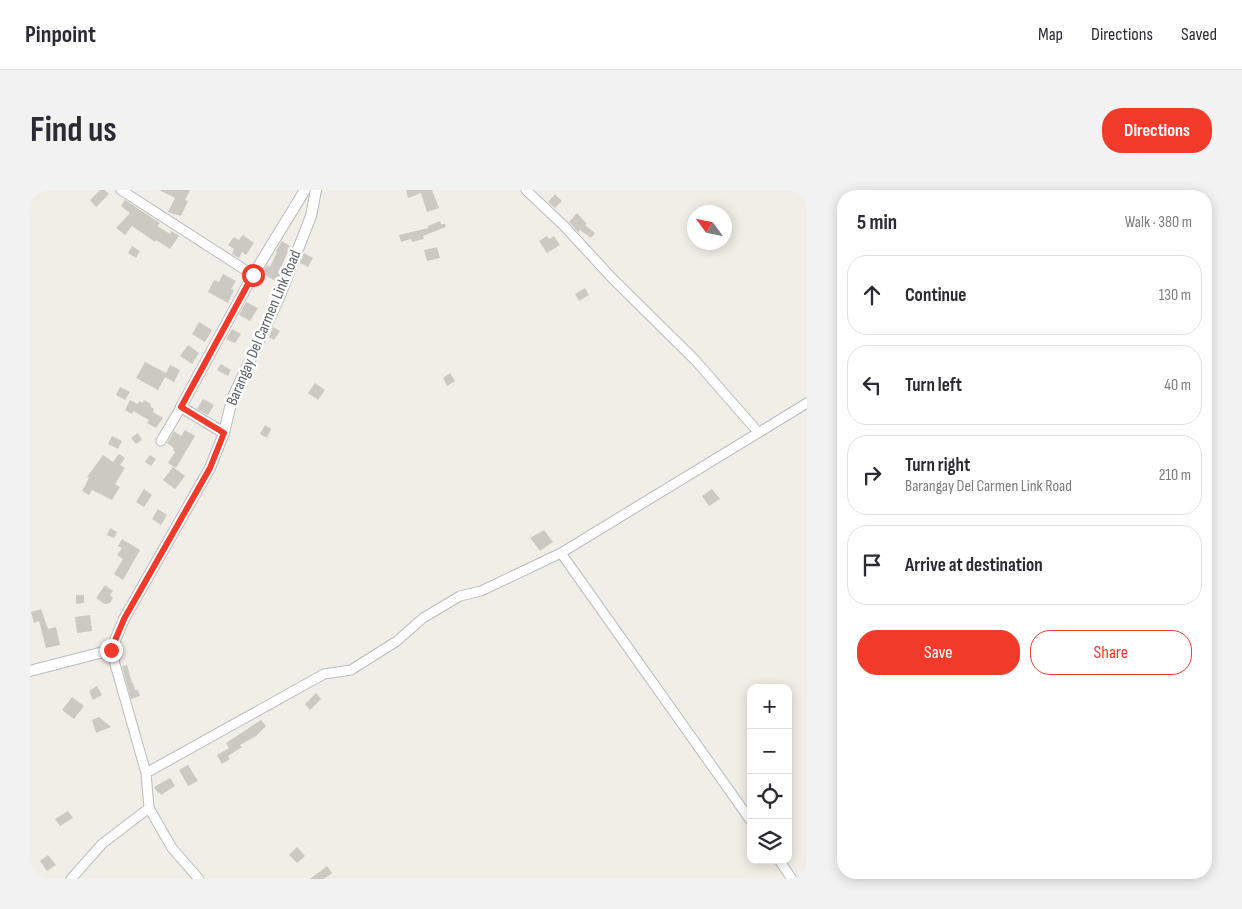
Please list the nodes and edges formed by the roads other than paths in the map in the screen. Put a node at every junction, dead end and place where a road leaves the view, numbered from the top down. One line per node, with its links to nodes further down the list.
1 (121, 190): 5 (street)
2 (305, 190): 5 (street)
3 (316, 190): 9 (street, Barangay Del Carmen Link Road)
4 (526, 190): 8 (street)
5 (253, 275): 7 (street)
6 (807, 402): 8 (street)
7 (181, 407): 9 (street); 10 (street)
8 (758, 432): 11 (street)
9 (224, 433): 12 (street, Barangay Del Carmen Link Road)
10 (161, 441)
11 (561, 553): 14 (street); 16 (street)
12 (111, 650): 13 (street); 14 (street)
13 (30, 671)
14 (146, 773): 15 (street)
15 (149, 808): 18 (street); 19 (street)
16 (750, 819)
17 (781, 864): 20 (street)
18 (71, 879)
19 (199, 879)
20 (792, 879)

